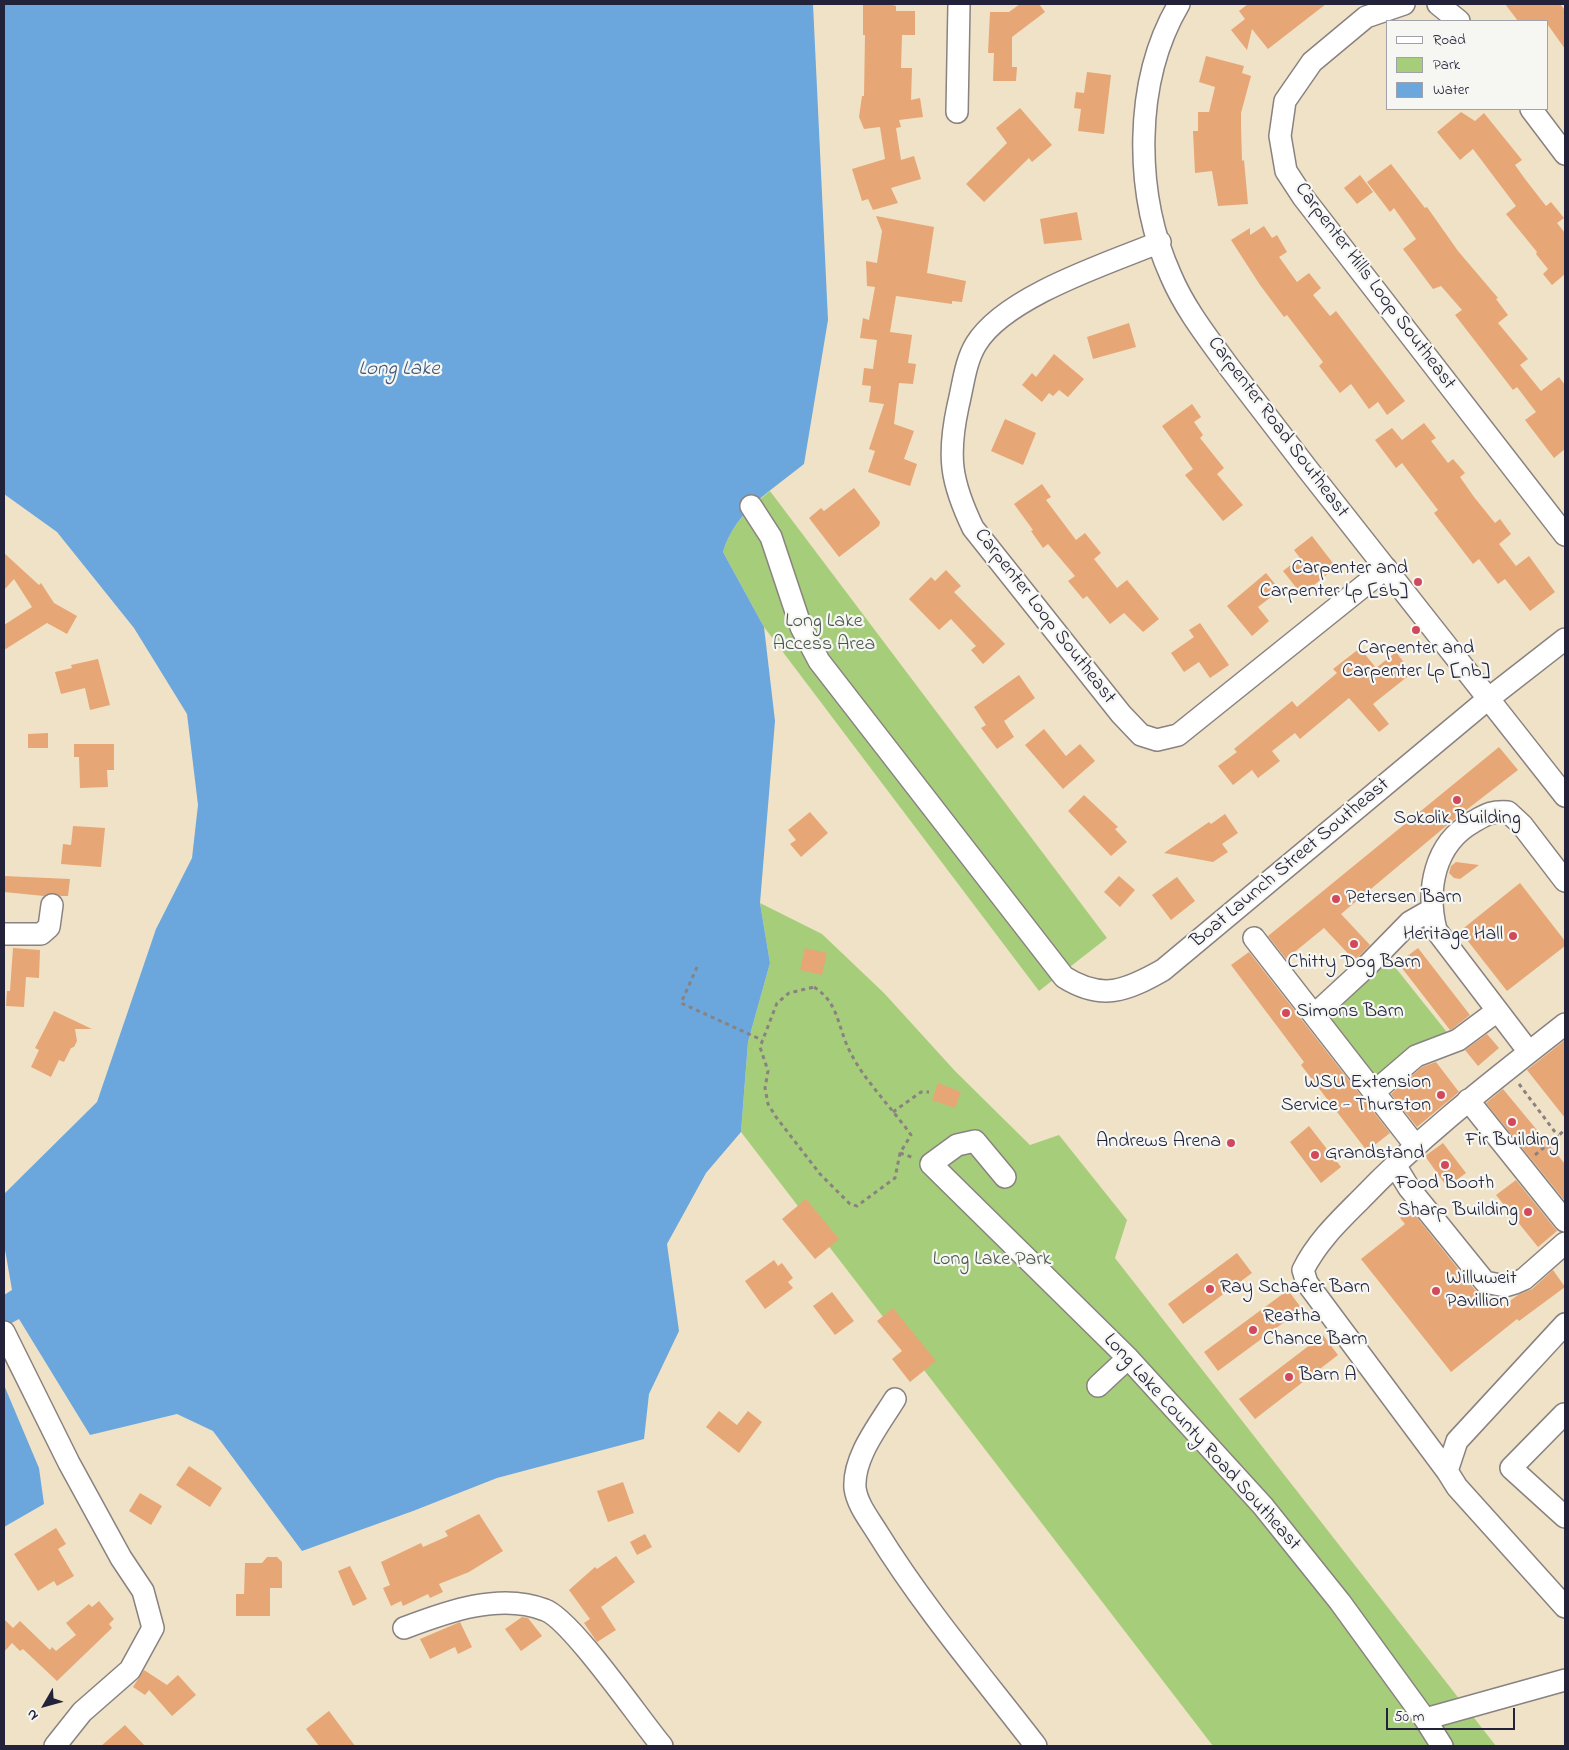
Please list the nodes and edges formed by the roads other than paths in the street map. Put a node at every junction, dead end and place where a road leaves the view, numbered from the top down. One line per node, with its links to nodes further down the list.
1 (959, 4): 7 (street)
2 (1180, 4): 9 (street, Carpenter Road Southeast)
3 (1404, 4): 11 (street, Carpenter Hills Loop Southeast)
4 (1438, 4): 5 (street)
5 (1458, 20)
6 (1532, 110): 8 (street)
7 (957, 112)
8 (1565, 154)
9 (1160, 242): 12 (street, Carpenter Road Southeast); 12 (street, Carpenter Loop Southeast)
10 (751, 506): 14 (street, Boat Launch Street Southeast)
11 (1565, 535)
12 (1386, 568): 14 (street, Carpenter Road Southeast)
13 (1565, 639): 14 (street)
14 (1488, 699): 15 (street, Carpenter Road Southeast)
15 (1565, 796)
16 (1565, 881): 18 (street)
17 (52, 905): 19 (street)
18 (1431, 910): 21 (street); 22 (street)
19 (4, 934)
20 (1254, 938): 22 (street)
21 (1497, 1011): 24 (street); 25 (street)
22 (1314, 1015): 25 (street)
23 (1565, 1024): 24 (street)
24 (1529, 1052): 26 (street)
25 (1374, 1092): 27 (street)
26 (1468, 1100): 27 (street); 30 (street)
27 (1416, 1145): 28 (street)
28 (1394, 1165): 31 (street); 38 (street)
29 (1004, 1176): 34 (street, Long Lake County Road Southeast)
30 (1565, 1221)
31 (1565, 1242)
32 (1565, 1324): 38 (street)
33 (4, 1333): 44 (street)
34 (1128, 1358): 35 (street); 43 (street, Long Lake County Road Southeast)
35 (1098, 1386)
36 (895, 1399): 46 (street)
37 (1565, 1415): 39 (street)
38 (1447, 1471): 40 (street)
39 (1565, 1518)
40 (1565, 1607)
41 (404, 1628): 45 (street)
42 (1565, 1680): 43 (street)
43 (1425, 1719): 47 (street, Long Lake County Road Southeast)
44 (55, 1746)
45 (662, 1746)
46 (1036, 1746)
47 (1442, 1746)

